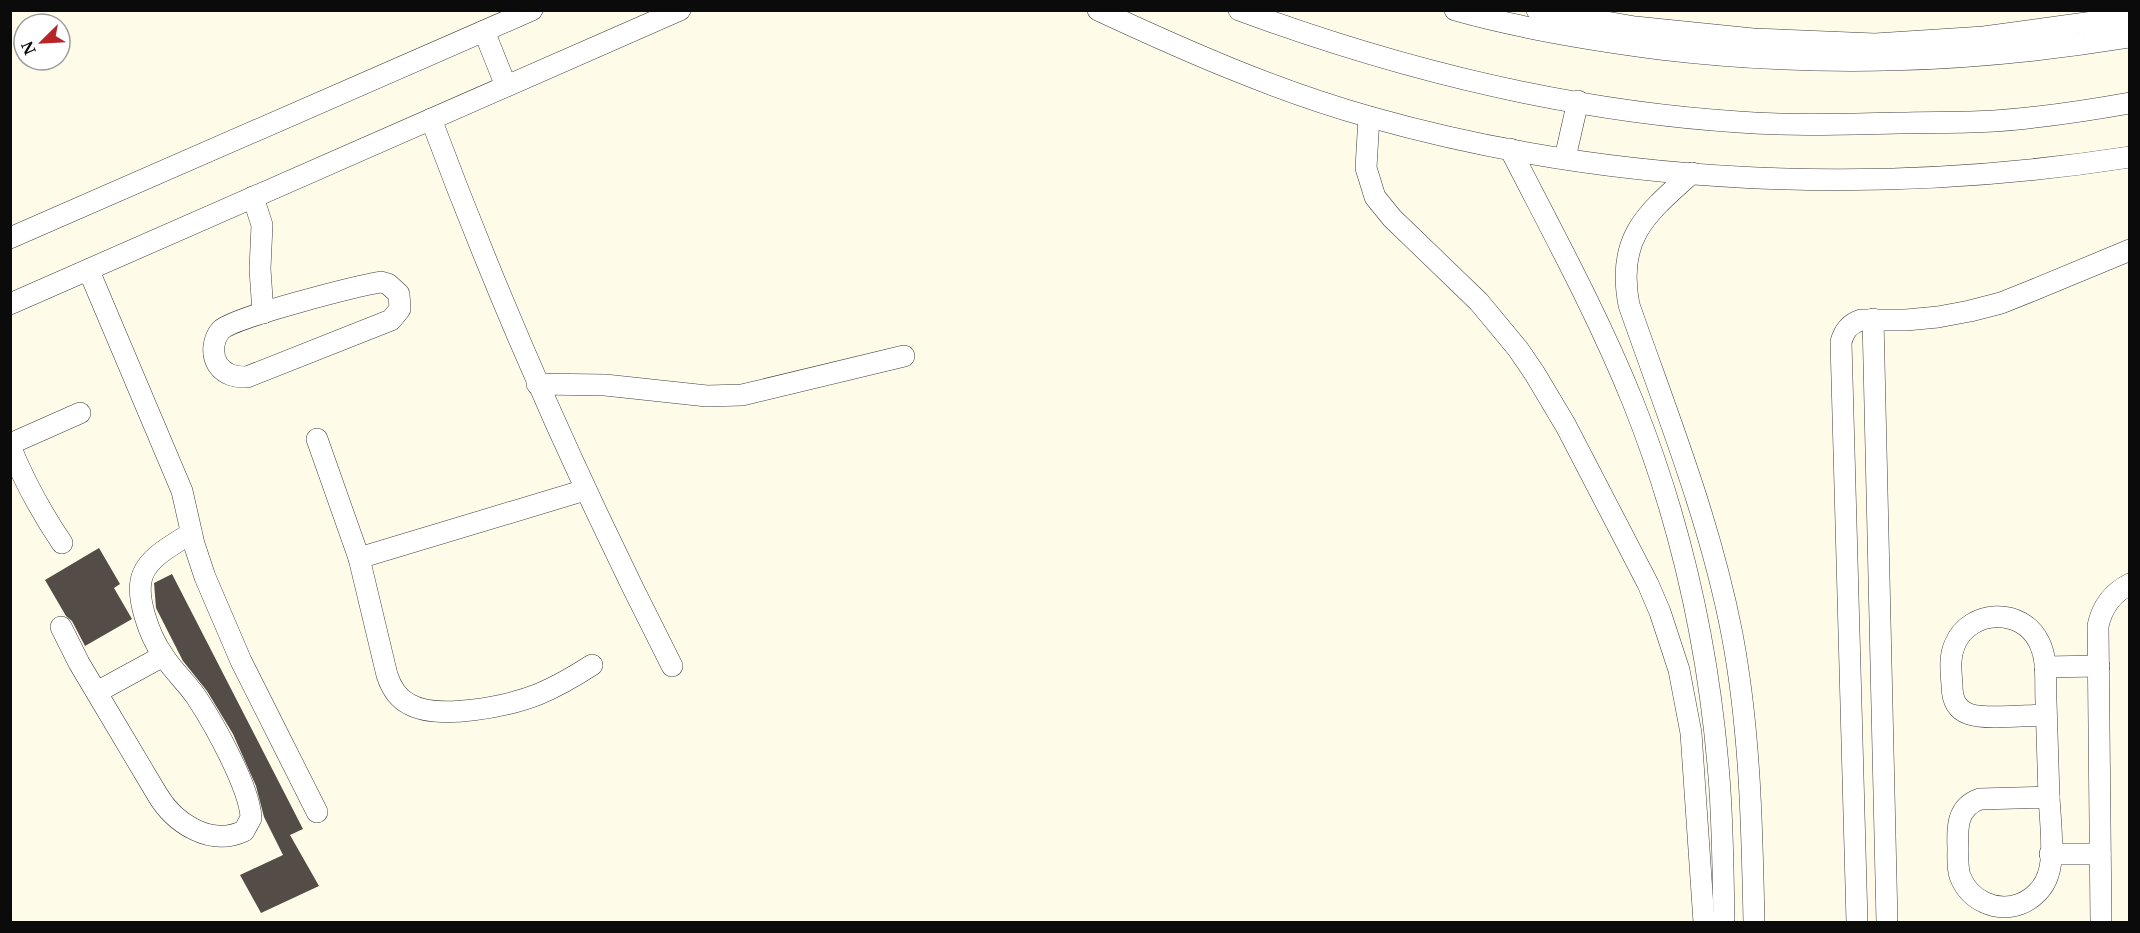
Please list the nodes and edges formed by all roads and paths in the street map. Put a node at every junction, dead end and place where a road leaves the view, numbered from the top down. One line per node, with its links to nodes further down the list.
1 (532, 10): 8 (street)
2 (680, 10): 10 (street)
3 (1098, 10): 13 (street)
4 (1239, 10): 11 (street)
5 (1455, 10): 9 (street)
6 (1536, 10): 7 (street)
7 (2130, 17)
8 (484, 31): 10 (street); 20 (street)
9 (2130, 37)
10 (506, 86): 14 (street)
11 (1578, 101): 12 (street); 17 (street)
12 (2130, 103)
13 (1369, 117): 15 (street); 48 (street)
14 (431, 119): 19 (street); 27 (street)
15 (1510, 149): 17 (street); 49 (street)
16 (2130, 157): 18 (street)
17 (1565, 158): 18 (street)
18 (1692, 173): 50 (street)
19 (253, 197): 22 (street); 24 (street)
20 (10, 238)
21 (2130, 250): 25 (street)
22 (89, 271): 23 (street); 32 (street)
23 (10, 304)
24 (263, 313): 24 (street)
25 (1873, 319): 51 (street); 52 (street)
26 (904, 356): 27 (street)
27 (537, 384): 31 (street)
28 (80, 413): 30 (street)
29 (317, 439): 34 (street)
30 (10, 445): 33 (street)
31 (585, 490): 34 (street); 39 (street)
32 (191, 533): 37 (street); 45 (street)
33 (62, 543)
34 (359, 558): 38 (street)
35 (2130, 584): 40 (street)
36 (61, 627): 42 (street)
37 (163, 656): 42 (street); 42 (street)
38 (592, 665)
39 (672, 666)
40 (2099, 666): 41 (street); 47 (street)
41 (2045, 667): 43 (street); 43 (street)
42 (97, 692)
43 (2046, 714): 44 (street)
44 (2049, 797): 46 (street); 46 (street)
45 (317, 812)
46 (2050, 854): 47 (street)
47 (2100, 854): 53 (street)
48 (1704, 922)
49 (1724, 922)
50 (1754, 922)
51 (1857, 922)
52 (1887, 922)
53 (2101, 922)

